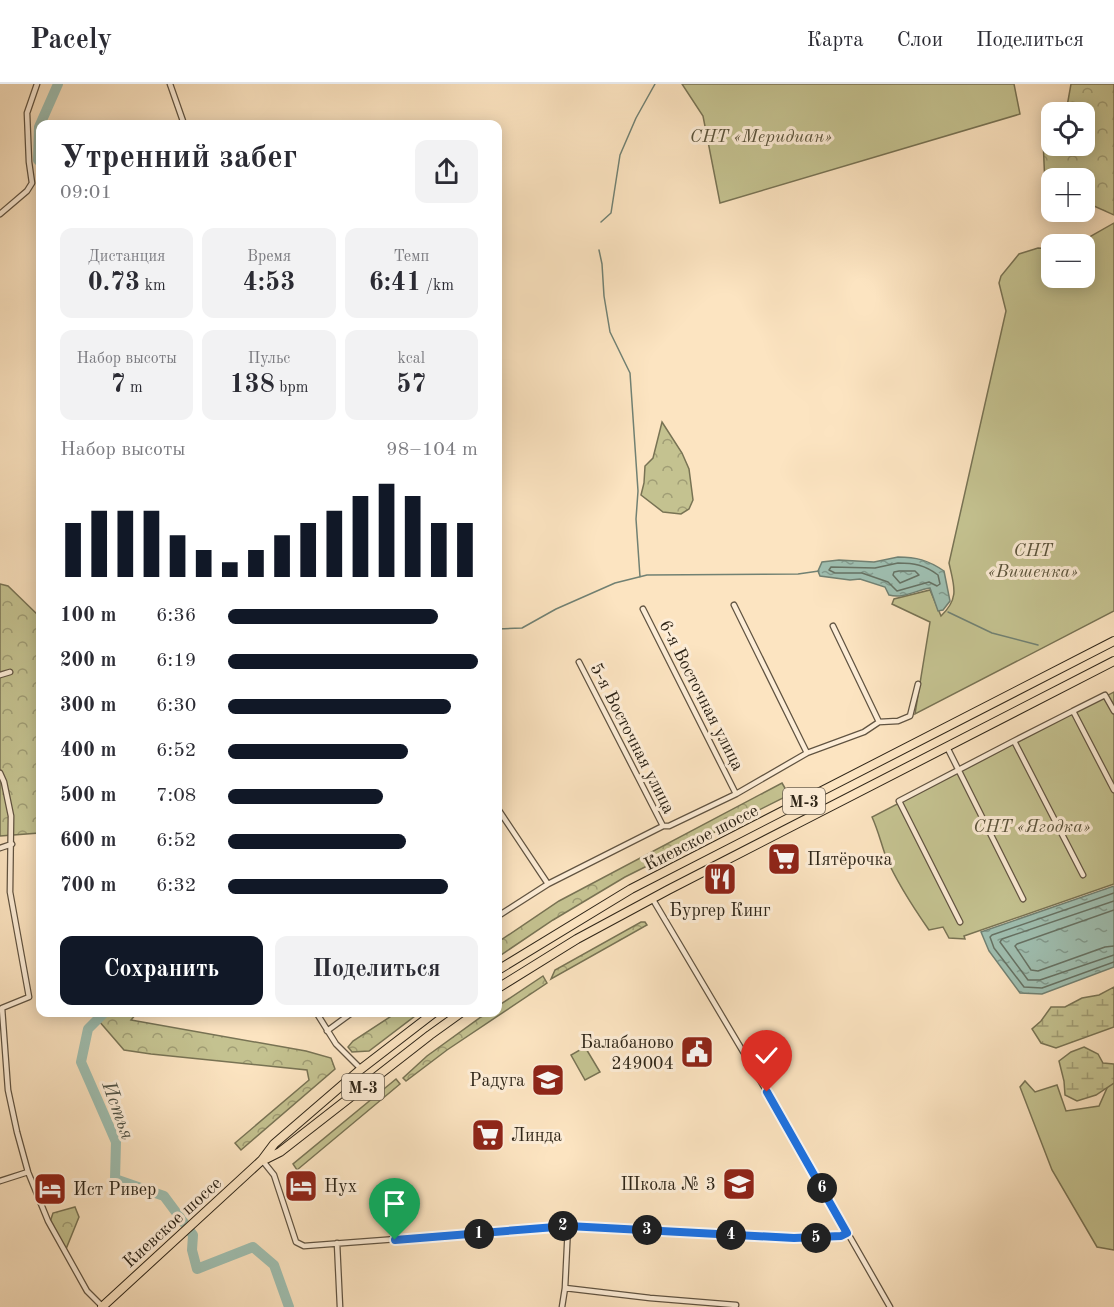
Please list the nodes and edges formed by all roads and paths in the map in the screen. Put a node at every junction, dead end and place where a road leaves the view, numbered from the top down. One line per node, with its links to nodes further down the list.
1 (37, 84): 4 (street)
2 (170, 84): 3 (street)
3 (183, 120)
4 (0, 214)
5 (734, 605): 19 (street)
6 (643, 609): 23 (street, 6-я Восточная улица)
7 (833, 626): 16 (street)
8 (1114, 641): 34 (highway, Киевское шоссе / М-3)
9 (1114, 661): 18 (highway, Киевское шоссе / М-3)
10 (579, 662): 25 (street, 5-я Восточная улица)
11 (10, 672): 12 (street)
12 (0, 675)
13 (918, 684): 16 (street)
14 (1073, 711): 15 (street); 17 (street); 22 (street)
15 (1114, 711)
16 (879, 723): 19 (street)
17 (1014, 741): 20 (street); 28 (street)
18 (947, 747): 20 (street); 30 (highway, Киевское шоссе / М-3)
19 (807, 753): 23 (street)
20 (958, 770): 31 (street); 33 (street)
21 (0, 773): 26 (street)
22 (1114, 790)
23 (736, 794): 25 (street)
24 (502, 815): 29 (street)
25 (663, 826): 29 (street)
26 (12, 844): 27 (street); 45 (street)
27 (0, 848)
28 (1083, 875)
29 (548, 884): 32 (street)
30 (652, 898): 35 (highway, Киевское шоссе / М-3); 48 (street)
31 (1023, 899)
32 (502, 913)
33 (960, 922)
34 (529, 949): 35 (highway); 36 (highway, Киевское шоссе / М-3)
35 (539, 962): 37 (highway, Киевское шоссе / М-3)
36 (502, 967)
37 (502, 985)
38 (319, 1017): 42 (street)
39 (346, 1017): 42 (street)
40 (428, 1017): 43 (highway, Киевское шоссе / М-3)
41 (455, 1017): 44 (highway, Киевское шоссе / М-3)
42 (327, 1031): 43 (street)
43 (360, 1069): 44 (highway, Киевское шоссе / М-3)
44 (262, 1160): 49 (street); 52 (highway, Киевское шоссе / М-3)
45 (28, 1172): 46 (street); 52 (street)
46 (0, 1181)
47 (568, 1226): 48 (street); 49 (street); 50 (street)
48 (847, 1233): 55 (street)
49 (337, 1243): 53 (street)
50 (565, 1288): 51 (street); 54 (street)
51 (736, 1305)
52 (102, 1307)
53 (340, 1307)
54 (562, 1307)
55 (890, 1307)

